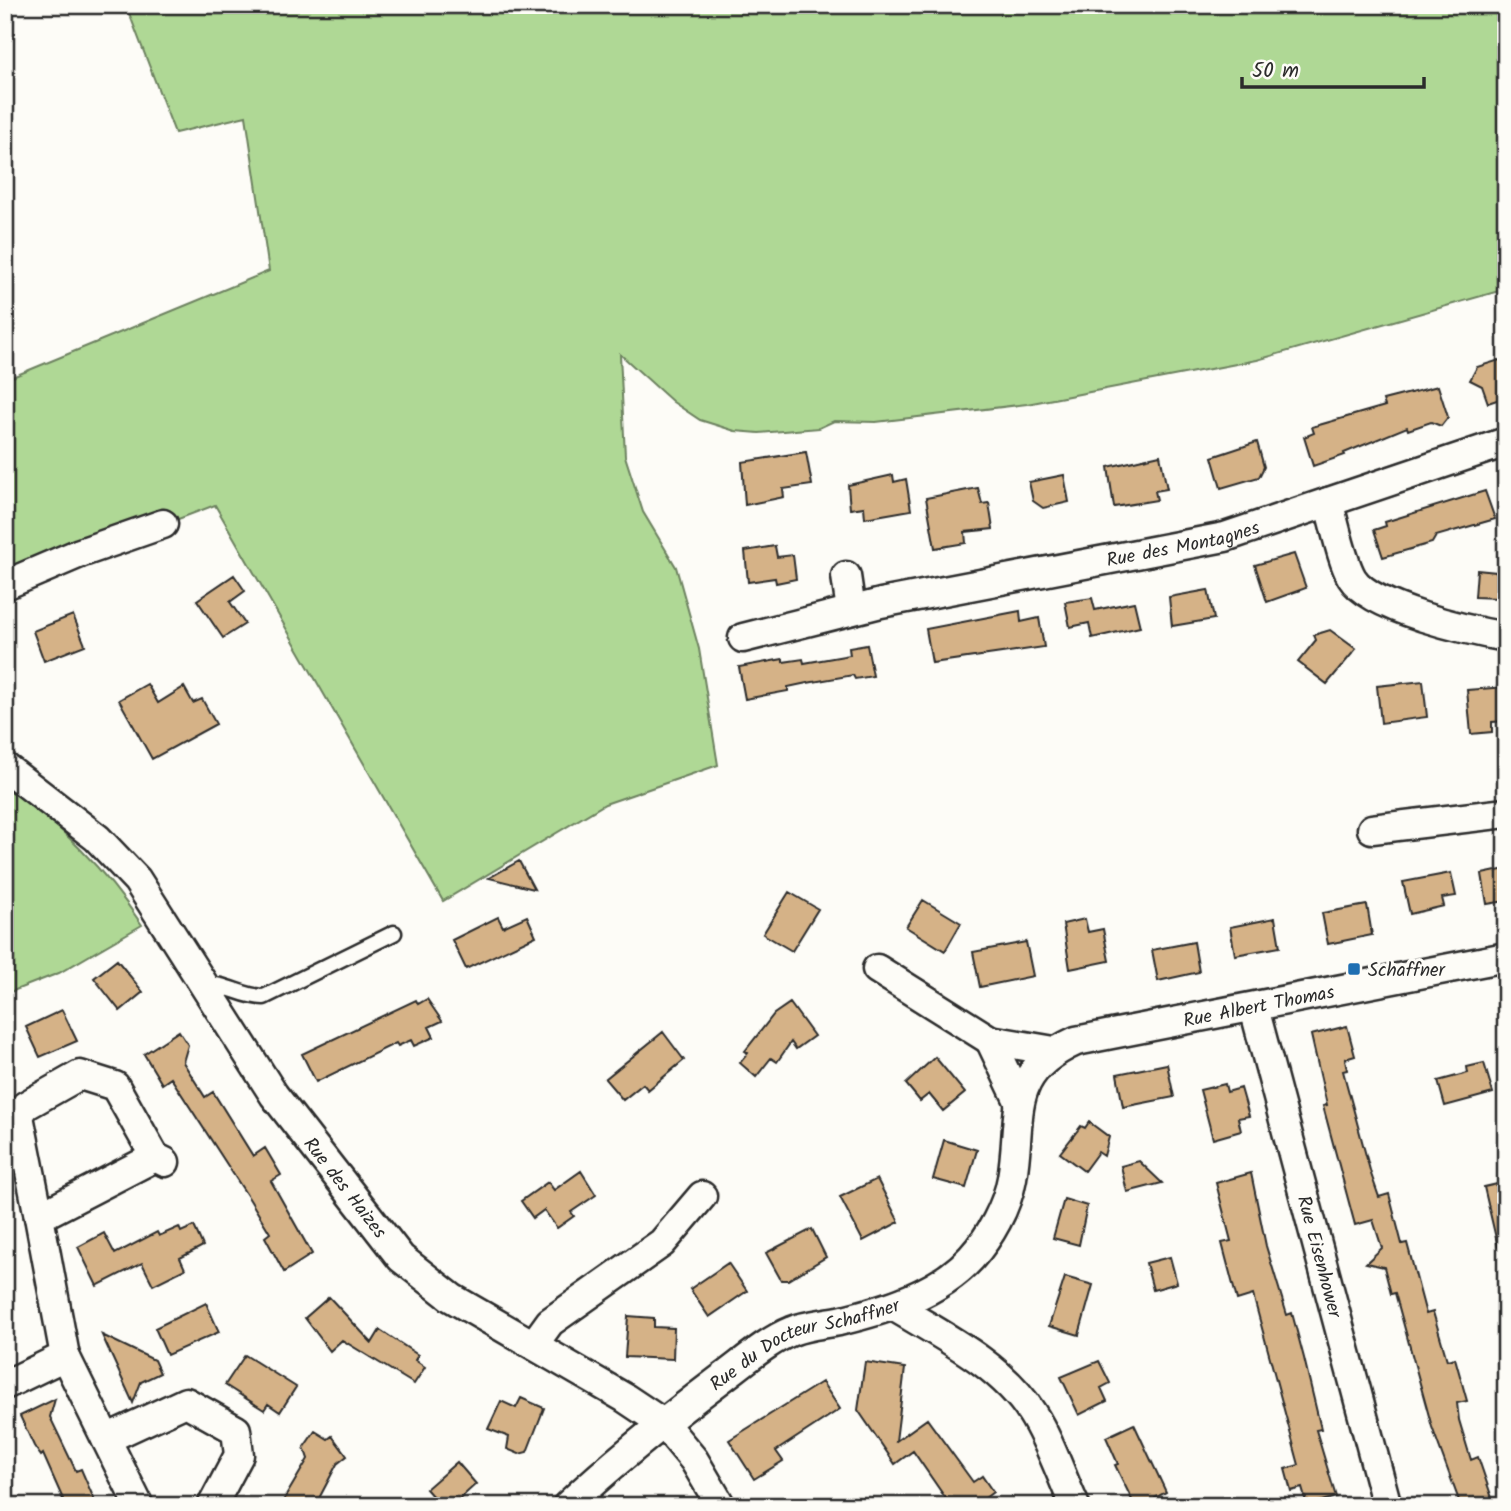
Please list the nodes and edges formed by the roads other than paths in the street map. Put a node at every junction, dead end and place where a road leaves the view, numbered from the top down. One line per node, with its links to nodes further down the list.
1 (1506, 443): 2 (street, Rue des Montagnes)
2 (1328, 502): 6 (street, Rue des Montagnes); 7 (street)
3 (163, 524): 5 (street)
4 (846, 576): 6 (street)
5 (5, 585)
6 (851, 610): 8 (street, Rue des Montagnes)
7 (1506, 637)
8 (743, 638)
9 (5, 767): 15 (street, Rue des Haizes)
10 (1506, 813): 11 (street)
11 (1372, 828)
12 (394, 933): 15 (lane)
13 (1506, 957): 16 (street, Rue Albert Thomas)
14 (877, 969): 17 (street, Rue Albert Thomas)
15 (202, 984): 23 (street, Rue des Haizes)
16 (1254, 1008): 18 (street, Rue Albert Thomas); 33 (street, Rue Eisenhower)
17 (990, 1040): 18 (street, Rue Albert Thomas); 19 (street)
18 (1054, 1051): 19 (street, Rue Albert Thomas)
19 (1019, 1101): 22 (street, Rue Albert Thomas)
20 (702, 1196): 23 (street)
21 (39, 1217): 21 (street); 24 (street)
22 (893, 1306): 26 (street, Rue du Docteur Schaffner); 32 (street, Rue du Docteur Schaffner)
23 (534, 1344): 26 (street, Rue des Haizes)
24 (65, 1356): 25 (street); 27 (street)
25 (5, 1385)
26 (664, 1424): 30 (street, Rue du Docteur Schaffner); 31 (street, Rue des Haizes)
27 (106, 1439): 28 (street); 29 (street)
28 (139, 1506)
29 (212, 1506)
30 (566, 1506)
31 (721, 1506)
32 (1075, 1506)
33 (1387, 1506)

